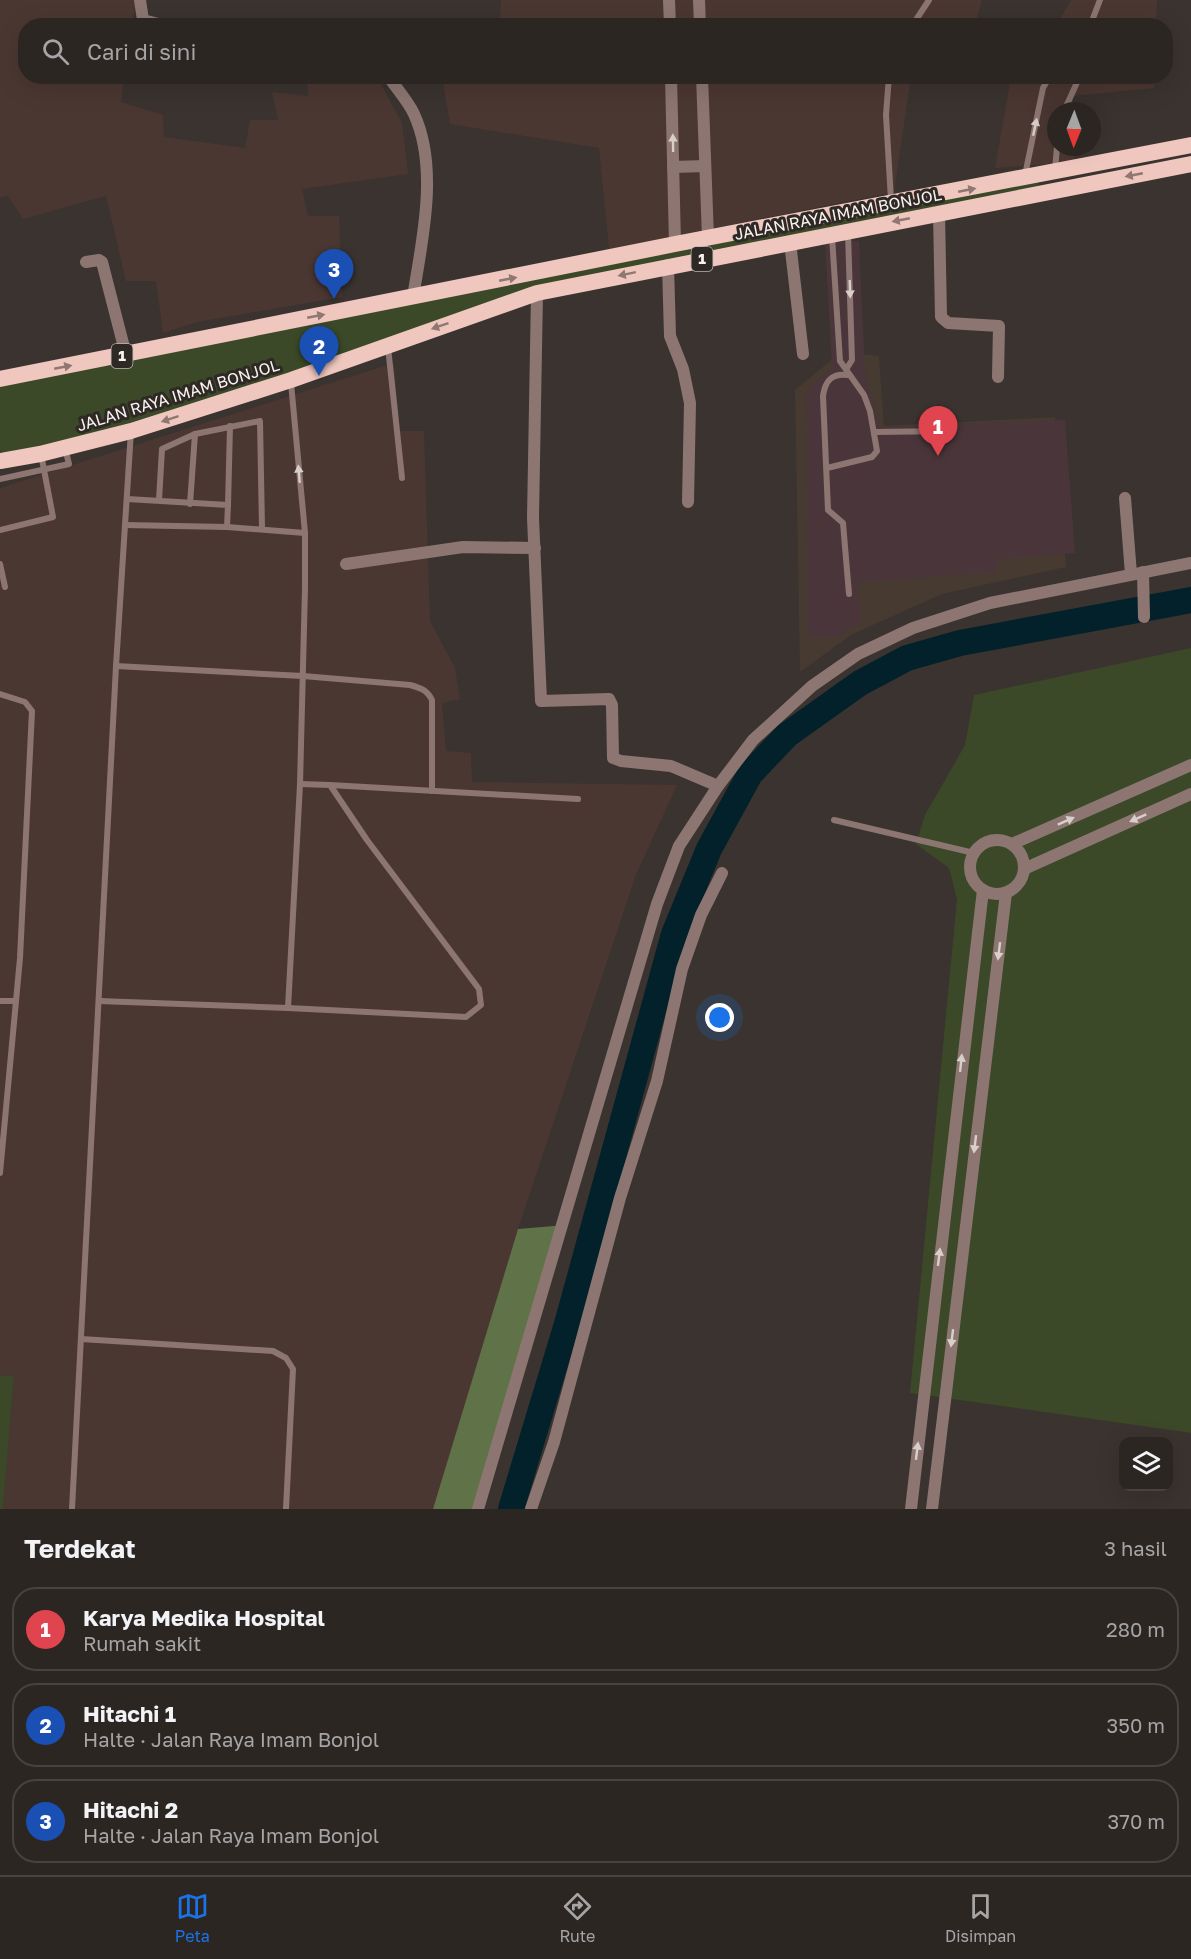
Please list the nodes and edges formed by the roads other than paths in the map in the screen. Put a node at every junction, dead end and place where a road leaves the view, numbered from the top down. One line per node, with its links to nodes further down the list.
1 (140, 0): 6 (street)
2 (669, 0): 7 (street)
3 (699, 0): 8 (street)
4 (929, 0): 9 (lane)
5 (1100, 0): 10 (lane)
6 (143, 18)
7 (670, 18)
8 (700, 18)
9 (917, 18)
10 (1093, 18)
11 (394, 84): 35 (street)
12 (671, 84): 22 (street, one-way to 12)
13 (702, 84): 21 (street)
14 (888, 84): 26 (lane)
15 (1045, 84): 24 (lane, one-way to 15)
16 (1076, 84): 17 (lane)
17 (1068, 102)
18 (1191, 145): 23 (highway, JALAN RAYA IMAM BONJOL / 1)
19 (1056, 156): 23 (lane)
20 (1191, 164): 25 (highway, JALAN RAYA IMAM BONJOL / 1, one-way to 25)
21 (705, 166): 22 (street); 29 (street)
22 (674, 167): 31 (street)
23 (1055, 173): 24 (highway, JALAN RAYA IMAM BONJOL / 1)
24 (1031, 178): 25 (highway); 26 (highway, JALAN RAYA IMAM BONJOL / 1, one-way to 24)
25 (1040, 193): 27 (highway, JALAN RAYA IMAM BONJOL / 1)
26 (891, 204): 29 (highway, JALAN RAYA IMAM BONJOL / 1)
27 (939, 213): 28 (highway, JALAN RAYA IMAM BONJOL / 1, one-way to 28); 40 (street)
28 (840, 232): 30 (highway, JALAN RAYA IMAM BONJOL / 1); 39 (lane, one-way to 39); 39 (lane)
29 (708, 238): 31 (highway, JALAN RAYA IMAM BONJOL / 1)
30 (790, 242): 33 (highway, JALAN RAYA IMAM BONJOL / 1); 37 (street)
31 (675, 244): 35 (highway, JALAN RAYA IMAM BONJOL / 1, one-way to 31)
32 (86, 262): 38 (street)
33 (668, 266): 34 (highway, JALAN RAYA IMAM BONJOL / 1, one-way to 34); 56 (street)
34 (537, 293): 36 (highway, JALAN RAYA IMAM BONJOL / 1, one-way to 36); 64 (street)
35 (413, 297): 38 (highway, JALAN RAYA IMAM BONJOL / 1, one-way to 35)
36 (388, 344): 42 (highway, JALAN RAYA IMAM BONJOL / 1); 51 (lane)
37 (803, 354)
38 (126, 355): 41 (highway, JALAN RAYA IMAM BONJOL / 1, one-way to 38)
39 (847, 371): 46 (lane); 50 (lane)
40 (999, 377)
41 (2, 380)
42 (291, 380): 44 (highway, JALAN RAYA IMAM BONJOL / 1, one-way to 44); 63 (lane, one-way to 42)
43 (230, 426): 47 (lane); 58 (lane); 61 (lane)
44 (131, 431): 49 (highway, JALAN RAYA IMAM BONJOL / 1); 54 (lane)
45 (950, 431): 46 (lane)
46 (875, 432): 50 (lane)
47 (195, 434): 55 (lane); 57 (lane)
48 (5, 457): 49 (highway, JALAN RAYA IMAM BONJOL / 1)
49 (42, 462): 52 (lane); 62 (lane)
50 (827, 468): 70 (lane)
51 (402, 478)
52 (0, 479)
53 (1125, 498): 68 (street)
54 (127, 499): 55 (lane); 59 (lane)
55 (159, 500): 57 (lane)
56 (688, 502)
57 (190, 504): 58 (lane)
58 (228, 505): 60 (lane)
59 (125, 525): 60 (lane); 72 (lane)
60 (227, 527): 61 (lane)
61 (261, 528): 63 (lane)
62 (0, 530)
63 (305, 532): 73 (lane)
64 (534, 548): 67 (street); 78 (street)
65 (1191, 563): 68 (street)
66 (0, 564): 69 (lane)
67 (346, 564)
68 (1137, 573): 71 (street); 78 (street)
69 (5, 587)
70 (849, 594)
71 (1143, 615)
72 (116, 666): 73 (lane); 91 (lane)
73 (303, 676): 76 (lane); 79 (lane)
74 (0, 694): 90 (lane)
75 (1191, 765): 83 (street, one-way to 75)
76 (300, 784): 77 (lane); 92 (lane)
77 (330, 785): 79 (lane); 92 (lane)
78 (718, 786): 97 (street)
79 (432, 791): 81 (lane)
80 (1191, 794): 85 (street, one-way to 85)
81 (578, 799)
82 (834, 820): 84 (lane)
83 (1012, 844): 84 (street); 85 (street)
84 (974, 853): 87 (street)
85 (1024, 869): 88 (street)
86 (722, 873): 98 (street)
87 (983, 890): 88 (street); 99 (street, one-way to 87)
88 (1006, 893): 100 (street, one-way to 100)
89 (0, 1001): 90 (lane)
90 (16, 1001): 93 (lane)
91 (99, 1001): 92 (lane); 94 (lane)
92 (288, 1008)
93 (0, 1173)
94 (81, 1339): 95 (lane); 96 (lane)
95 (72, 1509)
96 (286, 1509)
97 (478, 1509)
98 (531, 1509)
99 (911, 1509)
100 (932, 1509)

